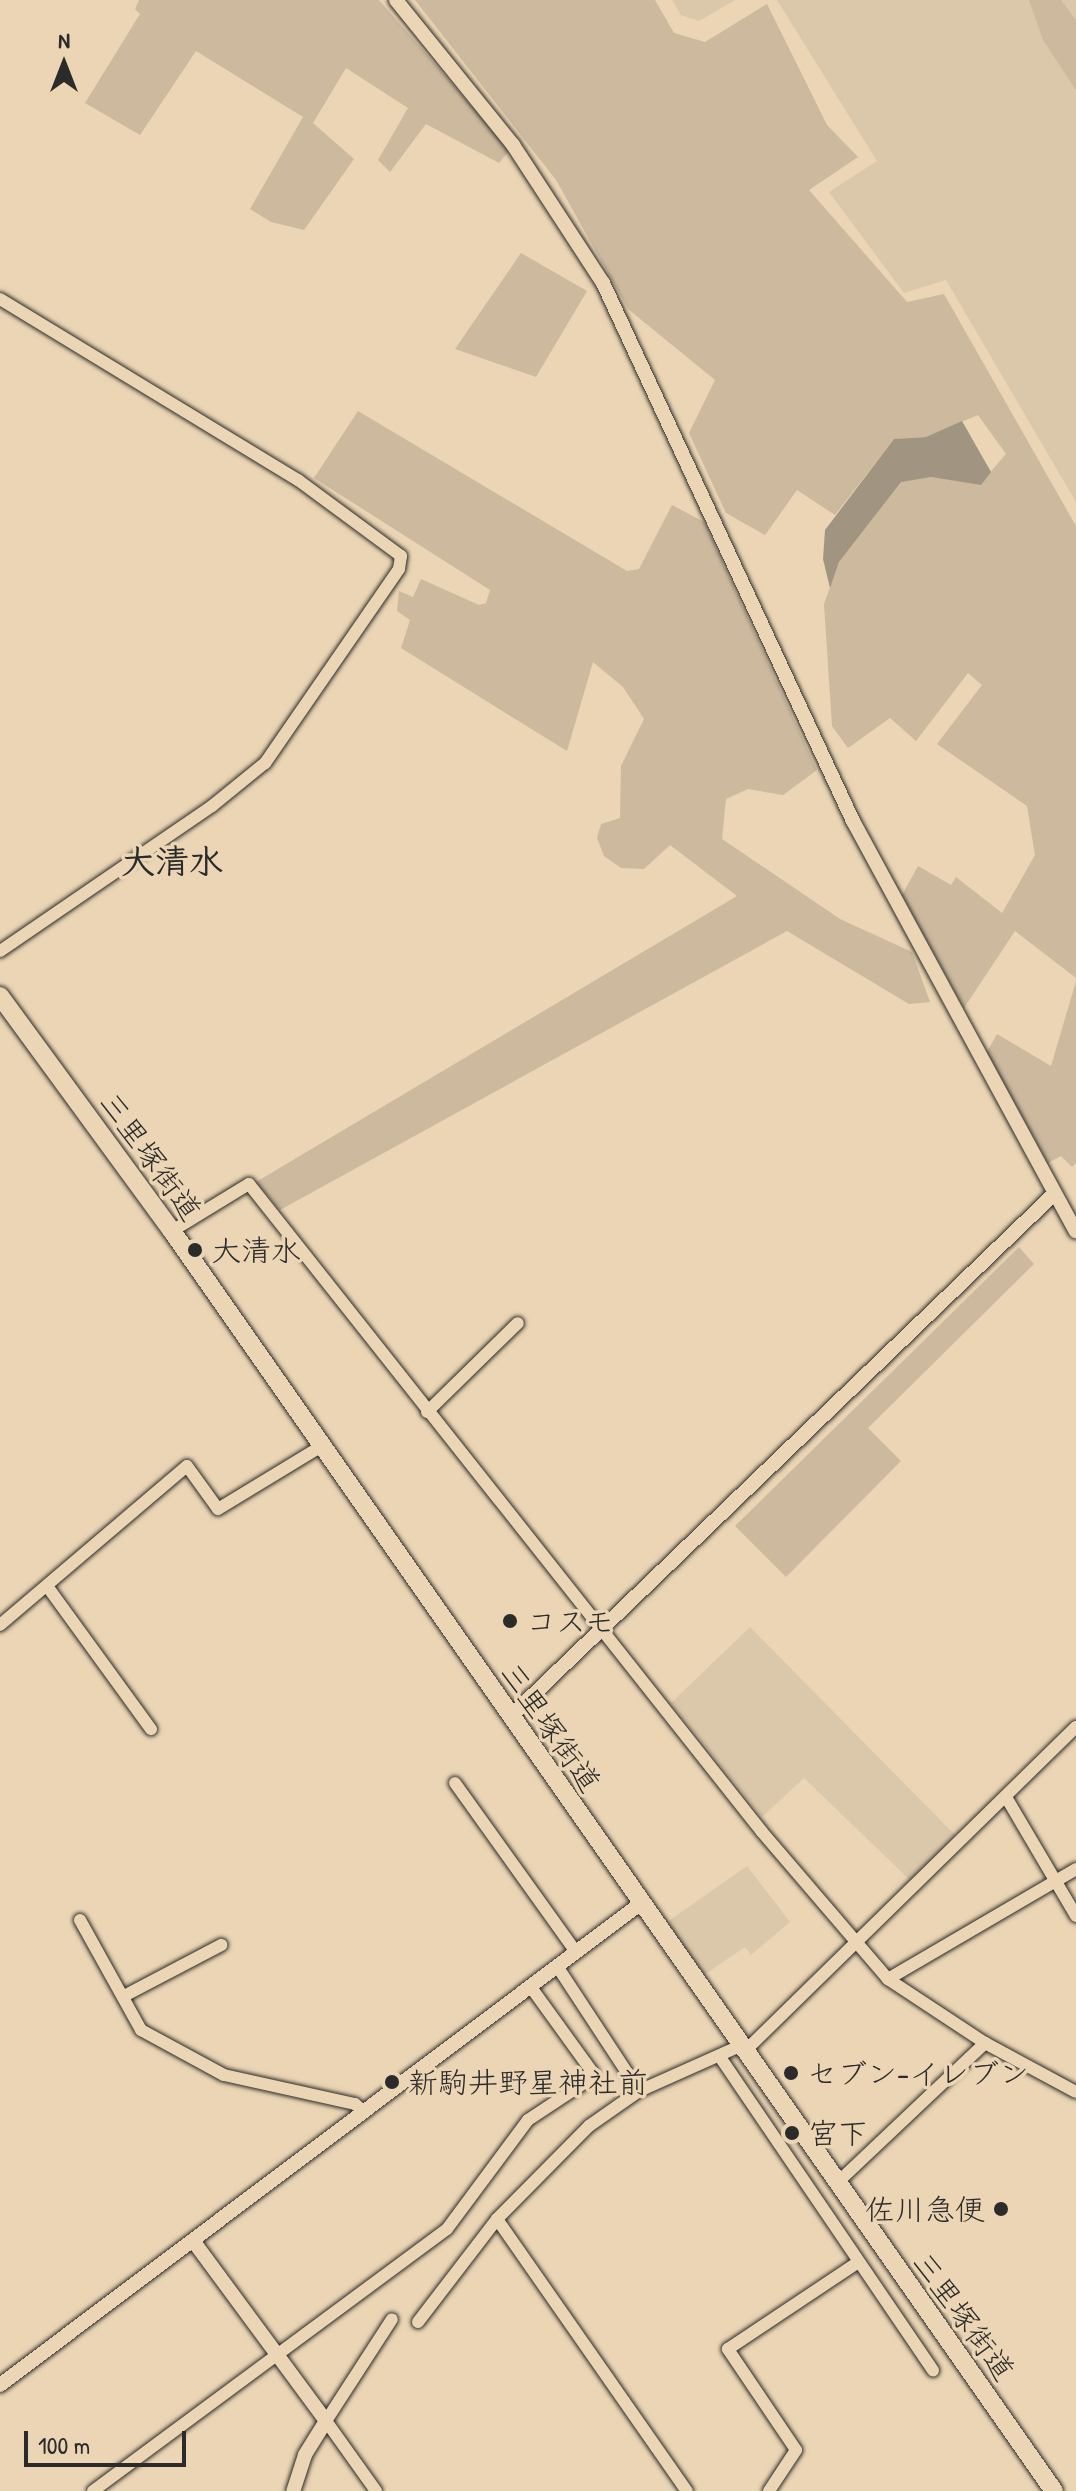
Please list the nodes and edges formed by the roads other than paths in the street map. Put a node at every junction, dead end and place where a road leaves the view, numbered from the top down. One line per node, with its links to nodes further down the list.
1 (396, 0): 5 (street)
2 (0, 299): 3 (street)
3 (0, 951)
4 (0, 996): 6 (main road, 三里塚街道)
5 (1054, 1194): 7 (street); 13 (street)
6 (172, 1231): 9 (street); 10 (main road, 三里塚街道)
7 (1076, 1231)
8 (518, 1323): 9 (street)
9 (427, 1412): 13 (street)
10 (320, 1447): 11 (street); 14 (main road, 三里塚街道)
11 (47, 1586): 12 (street); 16 (street)
12 (0, 1625)
13 (604, 1632): 14 (street); 24 (street)
14 (510, 1717): 21 (main road, 三里塚街道)
15 (1076, 1727): 18 (street)
16 (151, 1729)
17 (455, 1783): 26 (street)
18 (1006, 1797): 20 (street); 24 (street)
19 (1076, 1869): 20 (street)
20 (1055, 1881): 22 (street); 28 (street)
21 (640, 1904): 26 (street); 32 (main road, 三里塚街道)
22 (1076, 1916)
23 (80, 1920): 30 (street)
24 (858, 1943): 28 (street); 32 (street)
25 (221, 1945): 30 (street)
26 (576, 1952): 27 (street)
27 (557, 1966): 29 (street); 34 (street)
28 (888, 1979): 31 (street)
29 (530, 1986): 36 (street); 43 (street)
30 (124, 1996): 36 (street)
31 (985, 2043): 35 (street); 37 (street)
32 (742, 2049): 33 (street); 37 (main road, 三里塚街道)
33 (720, 2057): 34 (street); 40 (street)
34 (639, 2091): 38 (street)
35 (1076, 2092)
36 (363, 2111): 39 (street)
37 (837, 2183): 52 (main road, 三里塚街道)
38 (497, 2219): 42 (street); 50 (street)
39 (194, 2242): 43 (street); 45 (street)
40 (857, 2263): 44 (street); 51 (street)
41 (392, 2319): 46 (street)
42 (418, 2322)
43 (277, 2354): 46 (street); 47 (street)
44 (933, 2371)
45 (0, 2385)
46 (326, 2421): 48 (street); 49 (street)
47 (93, 2491)
48 (293, 2491)
49 (376, 2491)
50 (687, 2491)
51 (769, 2491)
52 (1054, 2491)

